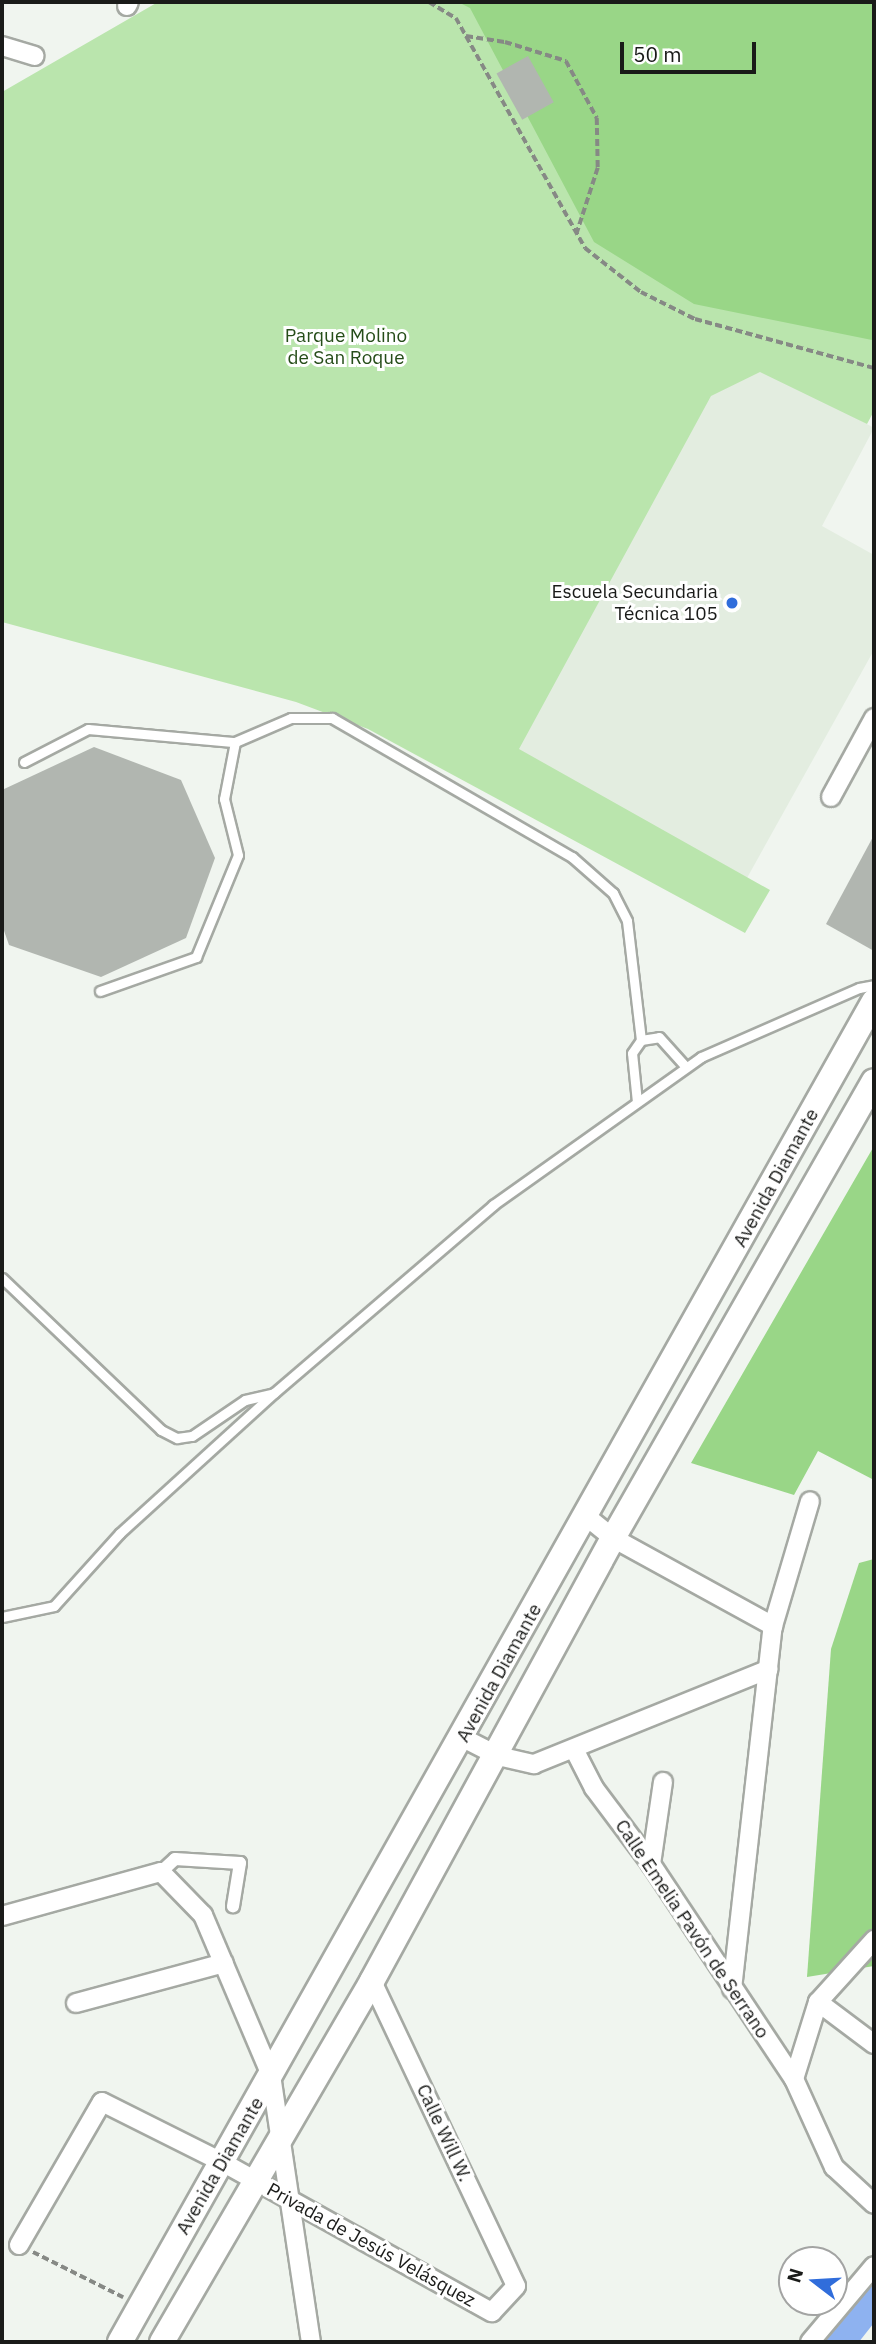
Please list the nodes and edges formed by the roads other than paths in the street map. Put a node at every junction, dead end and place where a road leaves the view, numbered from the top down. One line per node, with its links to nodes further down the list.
1 (2, 46): 2 (street)
2 (34, 55)
3 (874, 718): 6 (street)
4 (235, 742): 5 (lane); 8 (lane); 10 (lane)
5 (24, 762)
6 (831, 797)
7 (874, 985): 11 (lane)
8 (100, 991)
9 (874, 1001): 17 (main road, Avenida Diamante)
10 (641, 1040): 11 (lane); 13 (lane)
11 (686, 1067): 13 (lane)
12 (874, 1081): 18 (main road, Avenida Diamante)
13 (637, 1102): 15 (lane)
14 (2, 1278): 15 (lane)
15 (274, 1393): 19 (lane)
16 (810, 1501): 20 (street)
17 (587, 1517): 18 (street); 22 (main road, Avenida Diamante)
18 (613, 1538): 20 (street); 24 (main road, Avenida Diamante)
19 (2, 1618)
20 (773, 1626): 21 (street)
21 (769, 1669): 23 (street); 33 (street)
22 (463, 1738): 24 (street); 37 (main road, Avenida Diamante)
23 (575, 1751): 24 (street); 26 (street, Calle Emelia Pavón de Serrano)
24 (498, 1756): 32 (main road, Avenida Diamante)
25 (663, 1782): 26 (street)
26 (650, 1864): 33 (street, Calle Emelia Pavón de Serrano)
27 (161, 1872): 28 (street); 29 (street); 31 (street)
28 (233, 1906)
29 (2, 1916)
30 (874, 1940): 34 (street)
31 (223, 1963): 35 (street); 37 (street)
32 (372, 1980): 39 (main road, Avenida Diamante); 46 (street, Calle Will W.)
33 (732, 1989): 38 (street, Calle Emelia Pavón de Serrano)
34 (818, 2002): 36 (street); 38 (street)
35 (76, 2003)
36 (874, 2044)
37 (271, 2075): 39 (street); 40 (main road, Avenida Diamante)
38 (794, 2079): 43 (street, Calle Emelia Pavón de Serrano)
39 (281, 2137): 41 (main road, Avenida Diamante); 42 (street)
40 (222, 2162): 41 (street, Privada de Jesús Velásquez); 44 (street, Privada de Jesús Velásquez); 47 (main road, Avenida Diamante)
41 (255, 2181): 42 (street, Privada de Jesús Velásquez); 48 (main road, Avenida Diamante)
42 (290, 2200): 46 (street, Privada de Jesús Velásquez); 49 (street)
43 (874, 2203)
44 (19, 2245)
45 (874, 2266): 50 (street)
46 (516, 2286)
47 (120, 2342)
48 (162, 2342)
49 (311, 2342)
50 (810, 2342)

